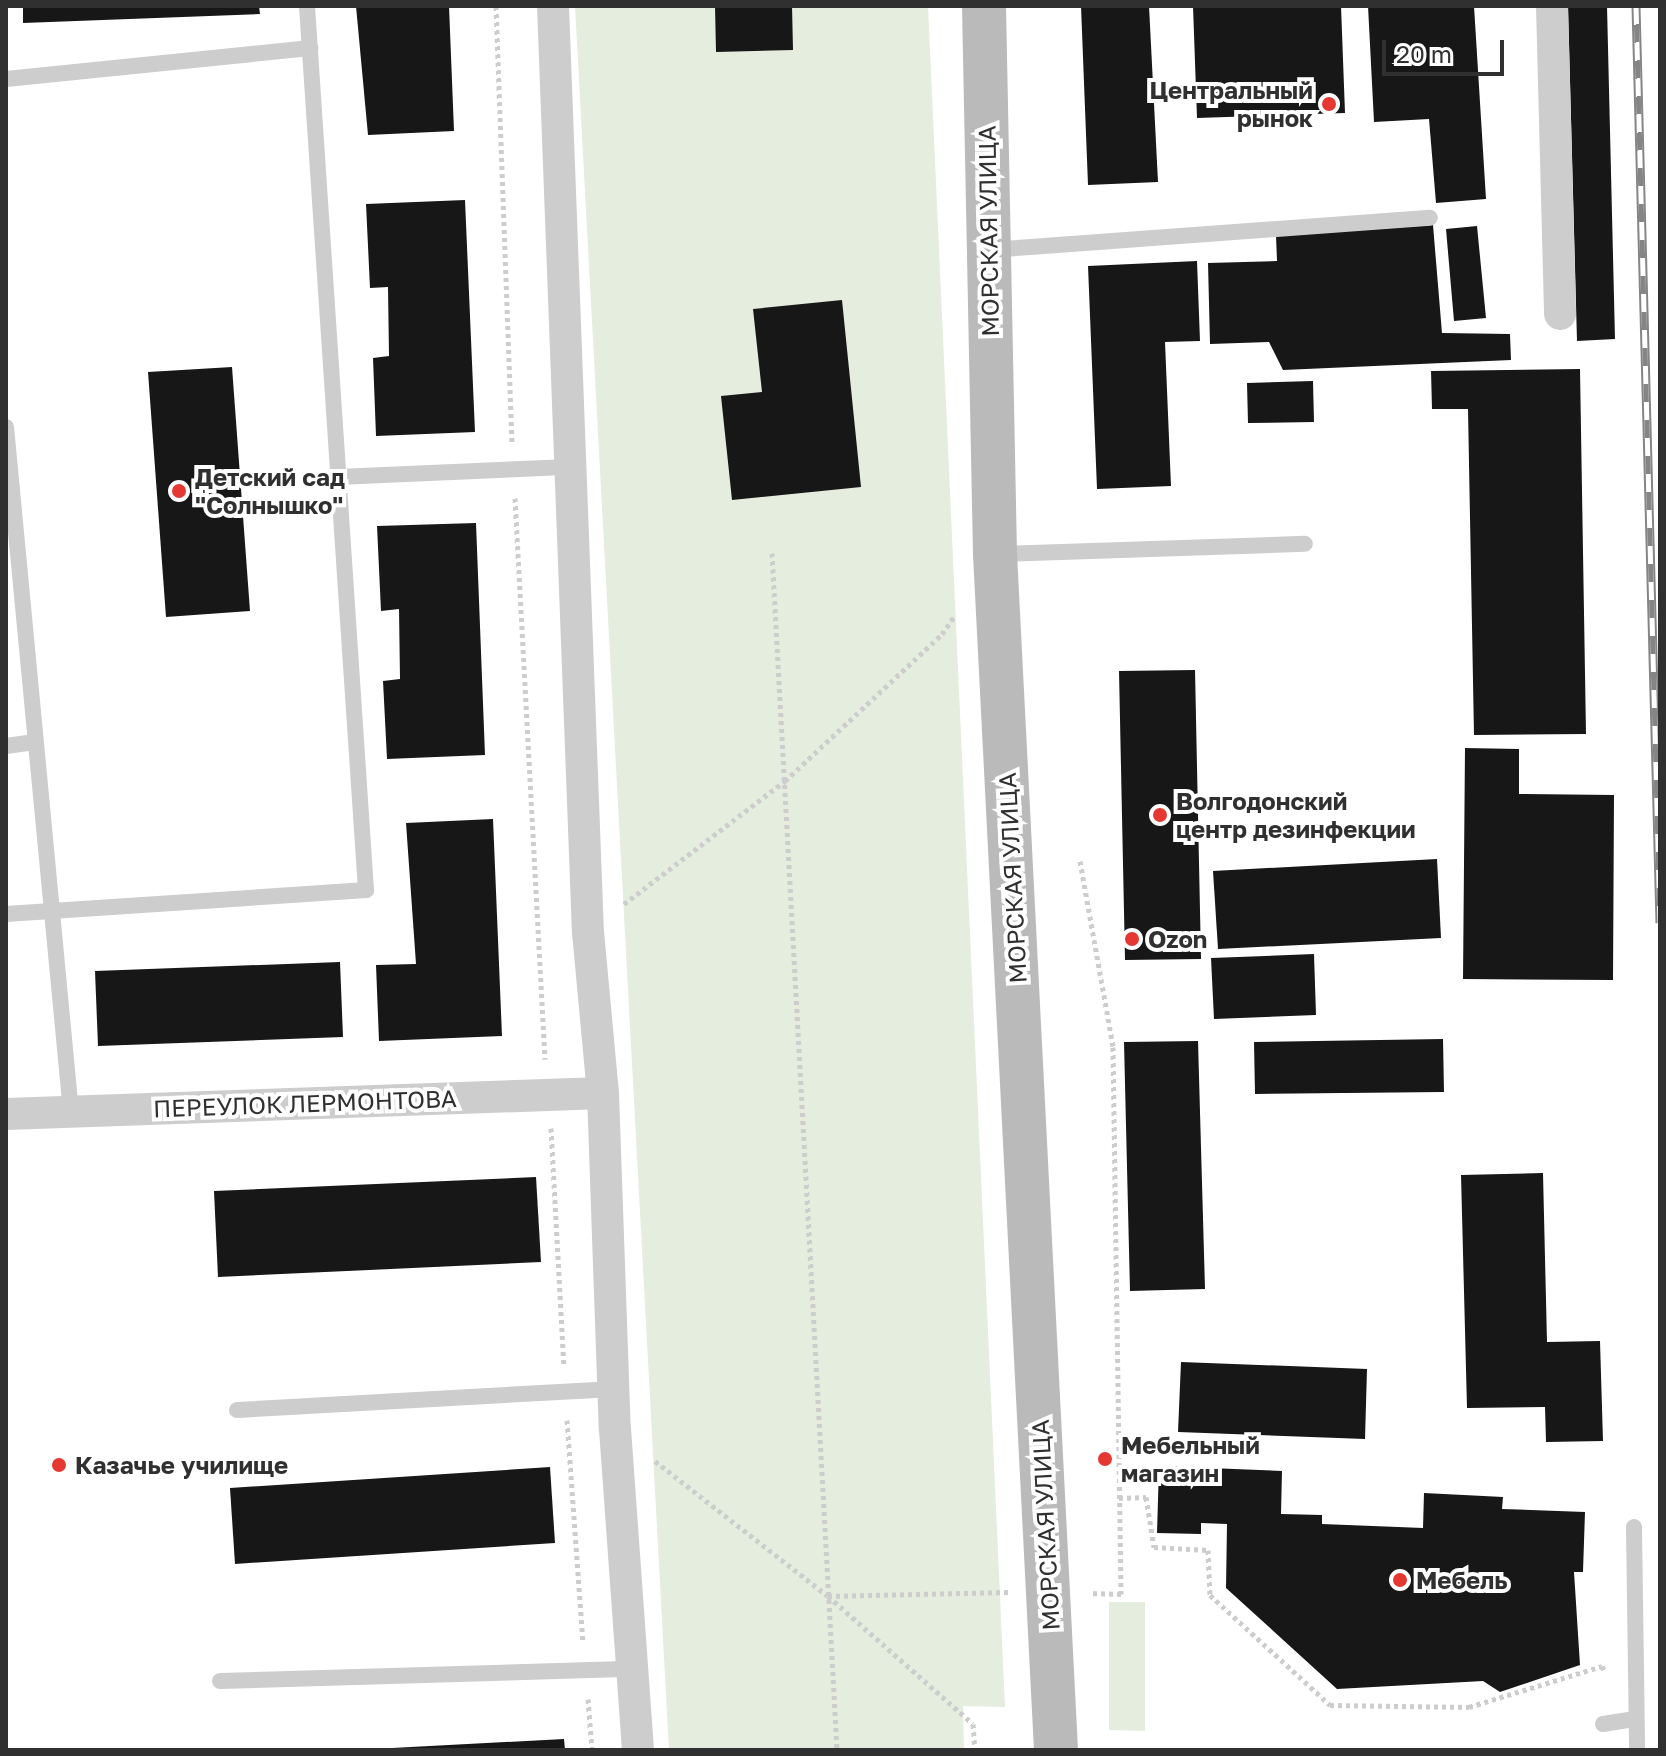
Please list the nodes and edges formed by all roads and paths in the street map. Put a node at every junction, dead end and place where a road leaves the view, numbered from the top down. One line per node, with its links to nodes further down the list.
1 (307, 6): 6 (lane)
2 (496, 6): 13 (path)
3 (553, 6): 12 (street)
4 (984, 6): 9 (street, МОРСКАЯ УЛИЦА)
5 (1552, 6): 10 (street)
6 (310, 48): 7 (lane); 14 (lane)
7 (6, 79)
8 (1430, 218): 9 (lane)
9 (989, 250): 18 (street, МОРСКАЯ УЛИЦА)
10 (1560, 314)
11 (6, 427): 17 (lane)
12 (570, 467): 13 (lane); 25 (street)
13 (513, 469): 14 (lane); 27 (path)
14 (338, 477): 23 (lane)
15 (1305, 544): 18 (lane)
16 (772, 553): 22 (path)
17 (12, 554): 20 (lane)
18 (995, 554): 47 (street, МОРСКАЯ УЛИЦА)
19 (957, 611): 22 (path)
20 (35, 742): 21 (lane); 23 (lane)
21 (6, 746)
22 (785, 781): 25 (path); 37 (path)
23 (52, 911): 24 (lane); 28 (lane)
24 (6, 914)
25 (588, 932): 26 (street)
26 (603, 1093): 27 (street, ПЕРЕУЛОК ЛЕРМОНТОВА); 30 (street)
27 (546, 1095): 28 (street, ПЕРЕУЛОК ЛЕРМОНТОВА); 31 (path)
28 (71, 1112): 29 (street, ПЕРЕУЛОК ЛЕРМОНТОВА)
29 (6, 1114)
30 (614, 1389): 31 (lane); 33 (street)
31 (565, 1392): 32 (lane); 34 (path)
32 (237, 1410)
33 (615, 1429): 34 (path); 37 (path); 38 (street)
34 (567, 1430): 39 (path)
35 (1119, 1498): 41 (path)
36 (1634, 1527): 41 (lane)
37 (828, 1596): 45 (path); 46 (path)
38 (632, 1669): 39 (lane); 44 (street)
39 (586, 1671): 40 (lane); 43 (path)
40 (220, 1681)
41 (1634, 1719): 42 (lane); 48 (lane)
42 (1603, 1724)
43 (592, 1750)
44 (638, 1750)
45 (837, 1750)
46 (975, 1750)
47 (1056, 1750)
48 (1637, 1750)

